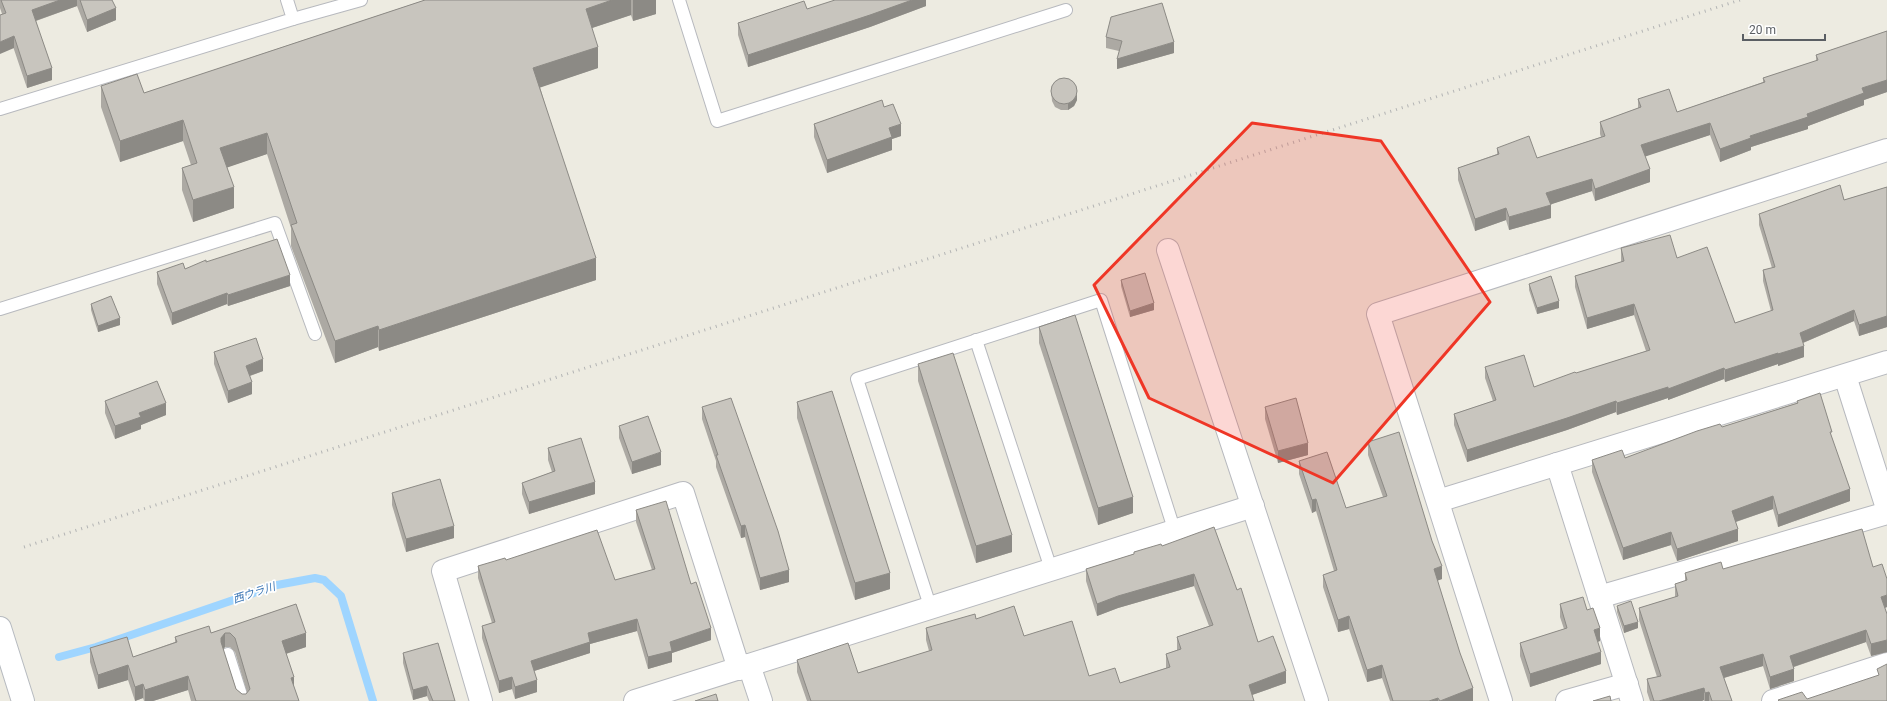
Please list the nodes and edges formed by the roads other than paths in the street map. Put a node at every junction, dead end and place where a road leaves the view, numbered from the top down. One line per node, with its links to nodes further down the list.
1 (288, 0): 5 (lane)
2 (361, 0): 5 (lane)
3 (679, 0): 4 (lane)
4 (1066, 10)
5 (293, 19): 6 (lane)
6 (0, 109)
7 (1887, 150): 15 (street)
8 (1168, 250): 16 (street)
9 (0, 309): 10 (lane)
10 (315, 334)
11 (976, 340): 19 (lane); 20 (lane); 22 (lane)
12 (1887, 362): 13 (street)
13 (1845, 376): 14 (street); 17 (street)
14 (1558, 464): 15 (street); 21 (street)
15 (1438, 501): 34 (street)
16 (1253, 506): 19 (street); 33 (street)
17 (1887, 508)
18 (1887, 513): 21 (street)
19 (1174, 529): 20 (street)
20 (1051, 569): 22 (street)
21 (1599, 597): 27 (street)
22 (931, 609): 26 (street)
23 (0, 628): 28 (street)
24 (228, 654): 29 (lane)
25 (1887, 664): 36 (street)
26 (744, 667): 30 (street); 31 (street); 32 (street)
27 (1630, 693): 35 (street)
28 (23, 701)
29 (243, 701)
30 (481, 701)
31 (635, 701)
32 (761, 701)
33 (1317, 701)
34 (1501, 701)
35 (1566, 701)
36 (1773, 701)

